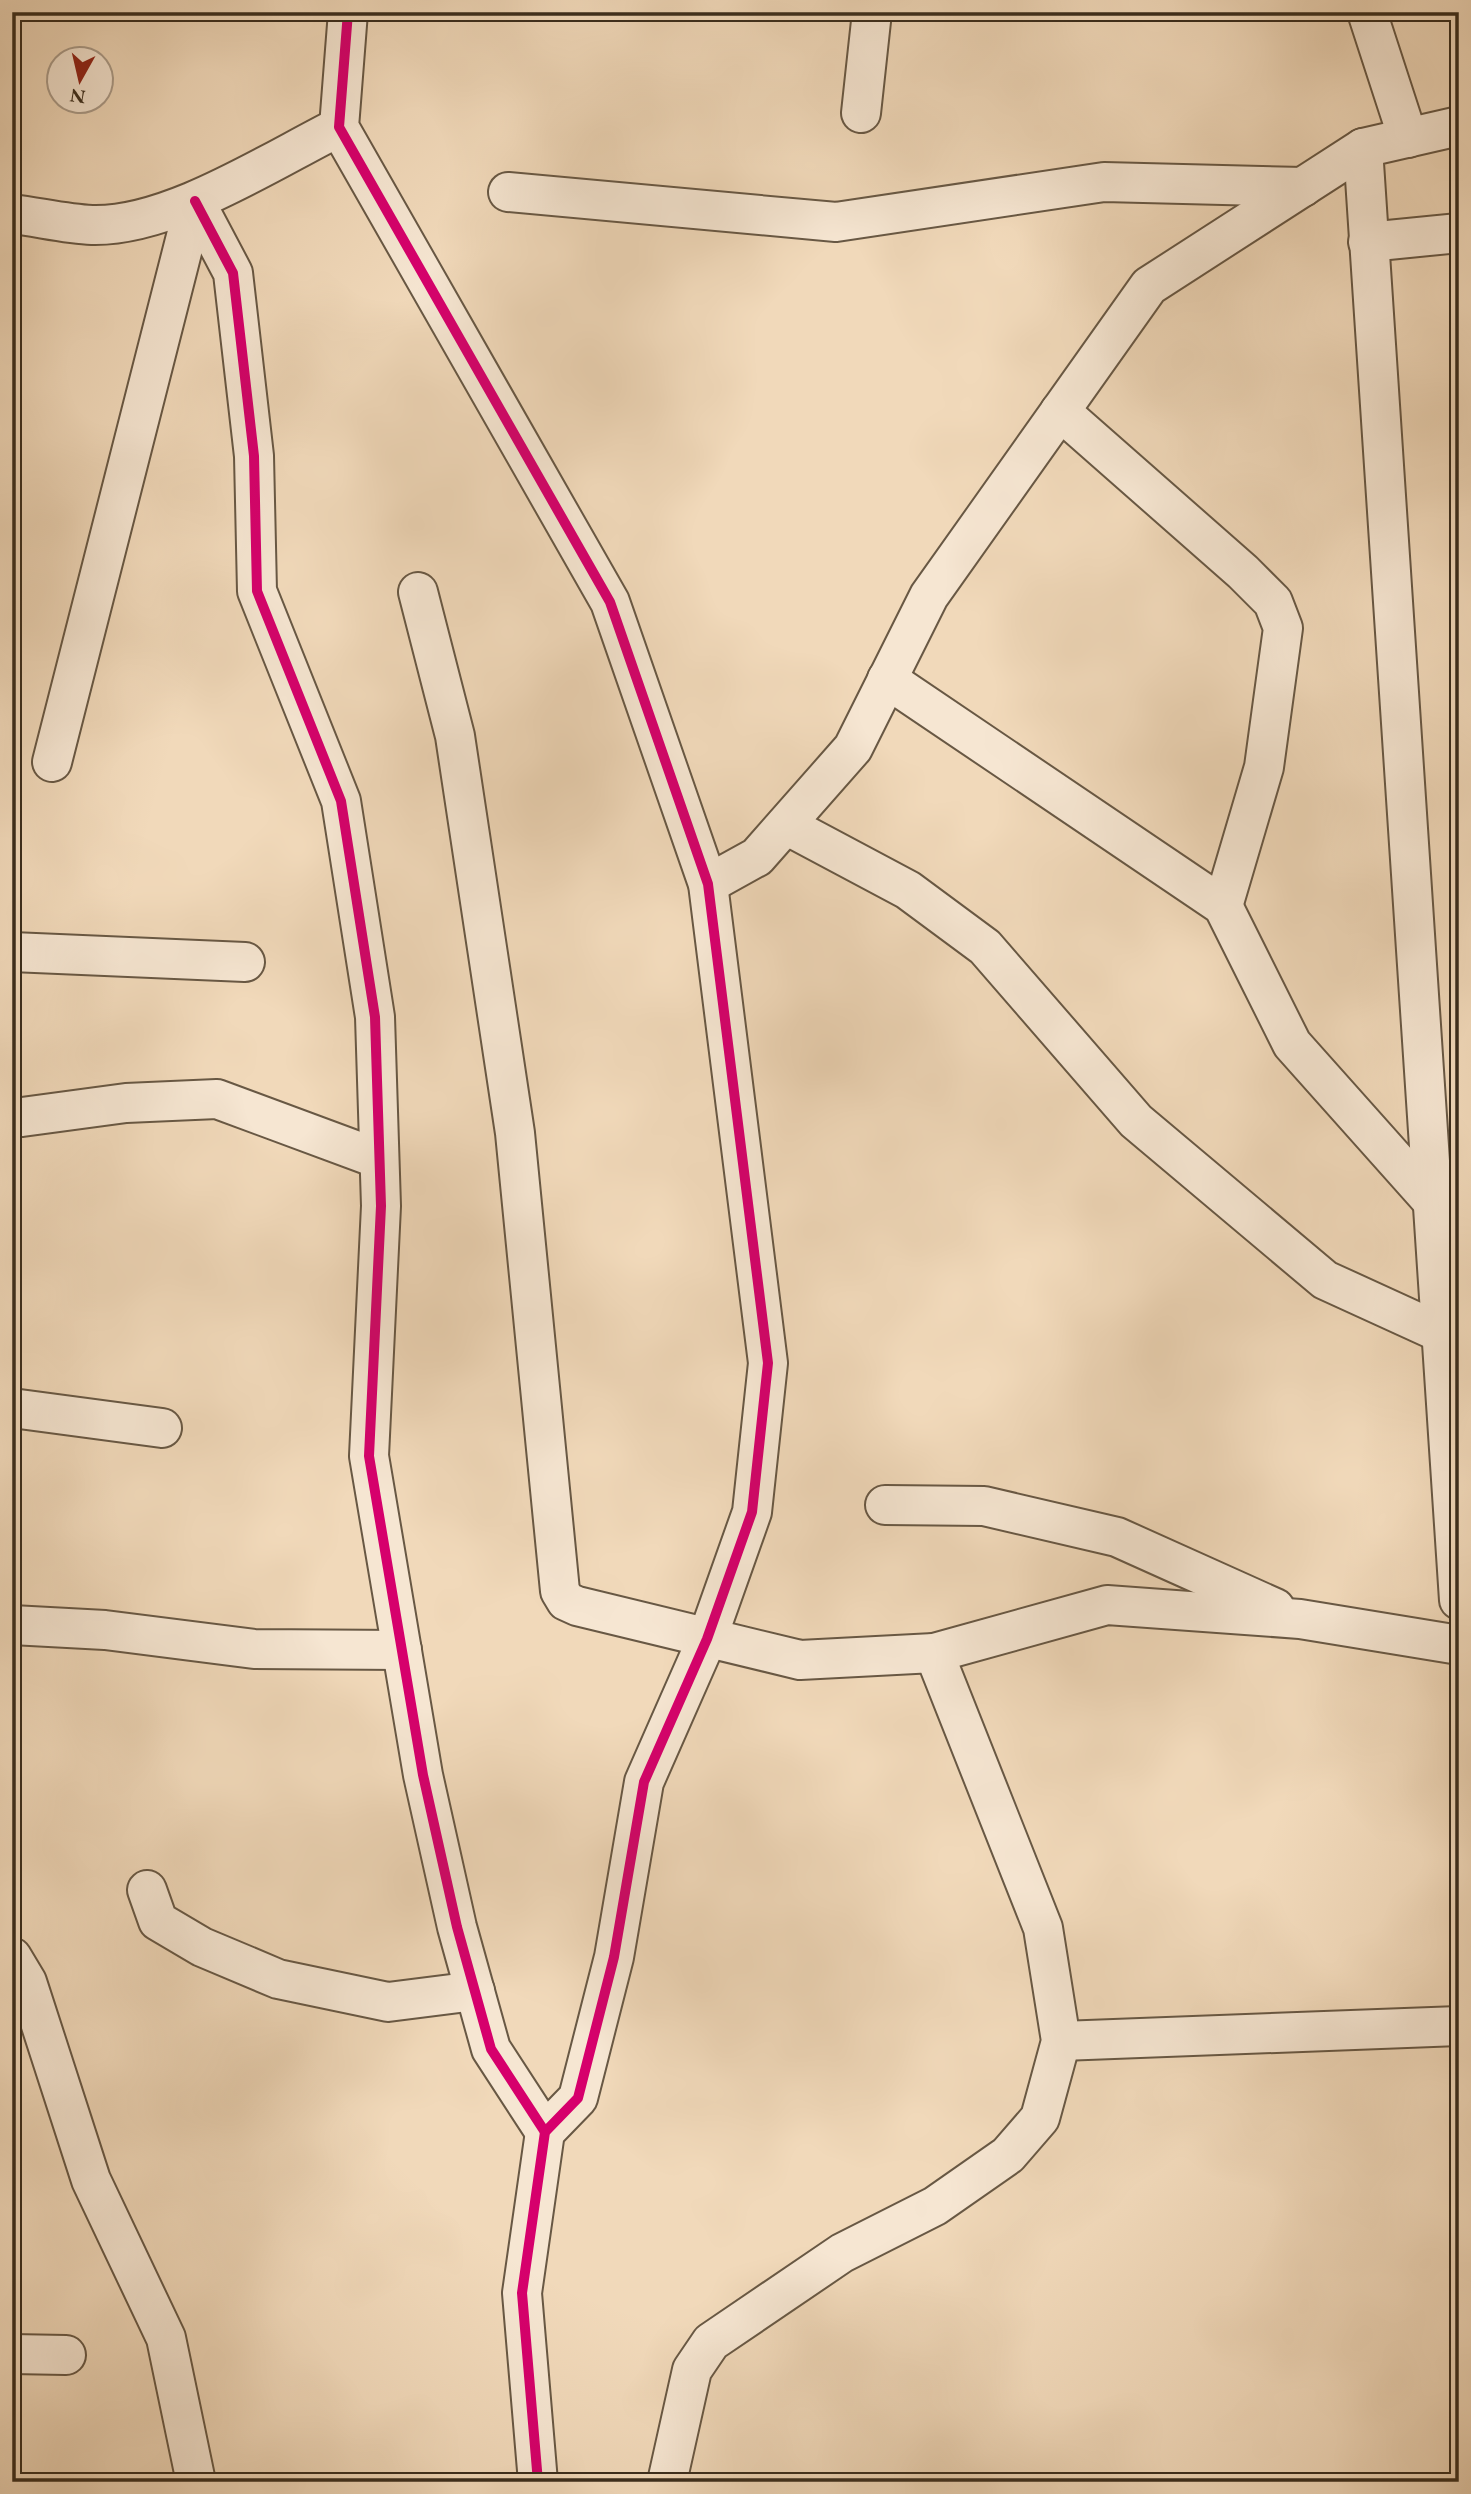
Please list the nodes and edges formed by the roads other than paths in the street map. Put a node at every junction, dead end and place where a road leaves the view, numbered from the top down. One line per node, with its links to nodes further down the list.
1 (348, 12): 6 (street)
2 (872, 12): 4 (street)
3 (1367, 12): 7 (street)
4 (861, 113)
5 (1459, 126): 7 (street)
6 (339, 127): 11 (street); 20 (street)
7 (1408, 138): 8 (street)
8 (1363, 148): 9 (street); 14 (street)
9 (1303, 187): 10 (street); 15 (street)
10 (508, 192)
11 (195, 201): 12 (street); 18 (street); 25 (street)
12 (12, 214)
13 (1459, 233): 14 (street)
14 (1368, 242): 26 (street)
15 (1060, 411): 17 (street); 21 (street)
16 (418, 592): 34 (street)
17 (887, 679): 19 (street); 21 (street)
18 (52, 762)
19 (786, 825): 20 (street); 27 (street)
20 (708, 884): 34 (street)
21 (1223, 906): 26 (street)
22 (12, 952): 23 (street)
23 (244, 962)
24 (22, 1117): 25 (street)
25 (379, 1159): 36 (street)
26 (1432, 1201): 27 (street)
27 (1441, 1333): 31 (street)
28 (12, 1408): 29 (street)
29 (162, 1428)
30 (886, 1505): 32 (street)
31 (1459, 1600)
32 (1300, 1619): 35 (street); 37 (street)
33 (12, 1625): 36 (street)
34 (707, 1639): 37 (street); 43 (street)
35 (1459, 1645)
36 (402, 1650): 40 (street)
37 (934, 1653): 42 (street)
38 (147, 1890): 40 (street)
39 (12, 1957): 46 (street)
40 (475, 1991): 43 (street)
41 (1459, 2026): 42 (street)
42 (1061, 2041): 48 (street)
43 (545, 2132): 47 (street)
44 (12, 2354): 45 (street)
45 (66, 2355)
46 (196, 2482)
47 (538, 2482)
48 (667, 2482)

